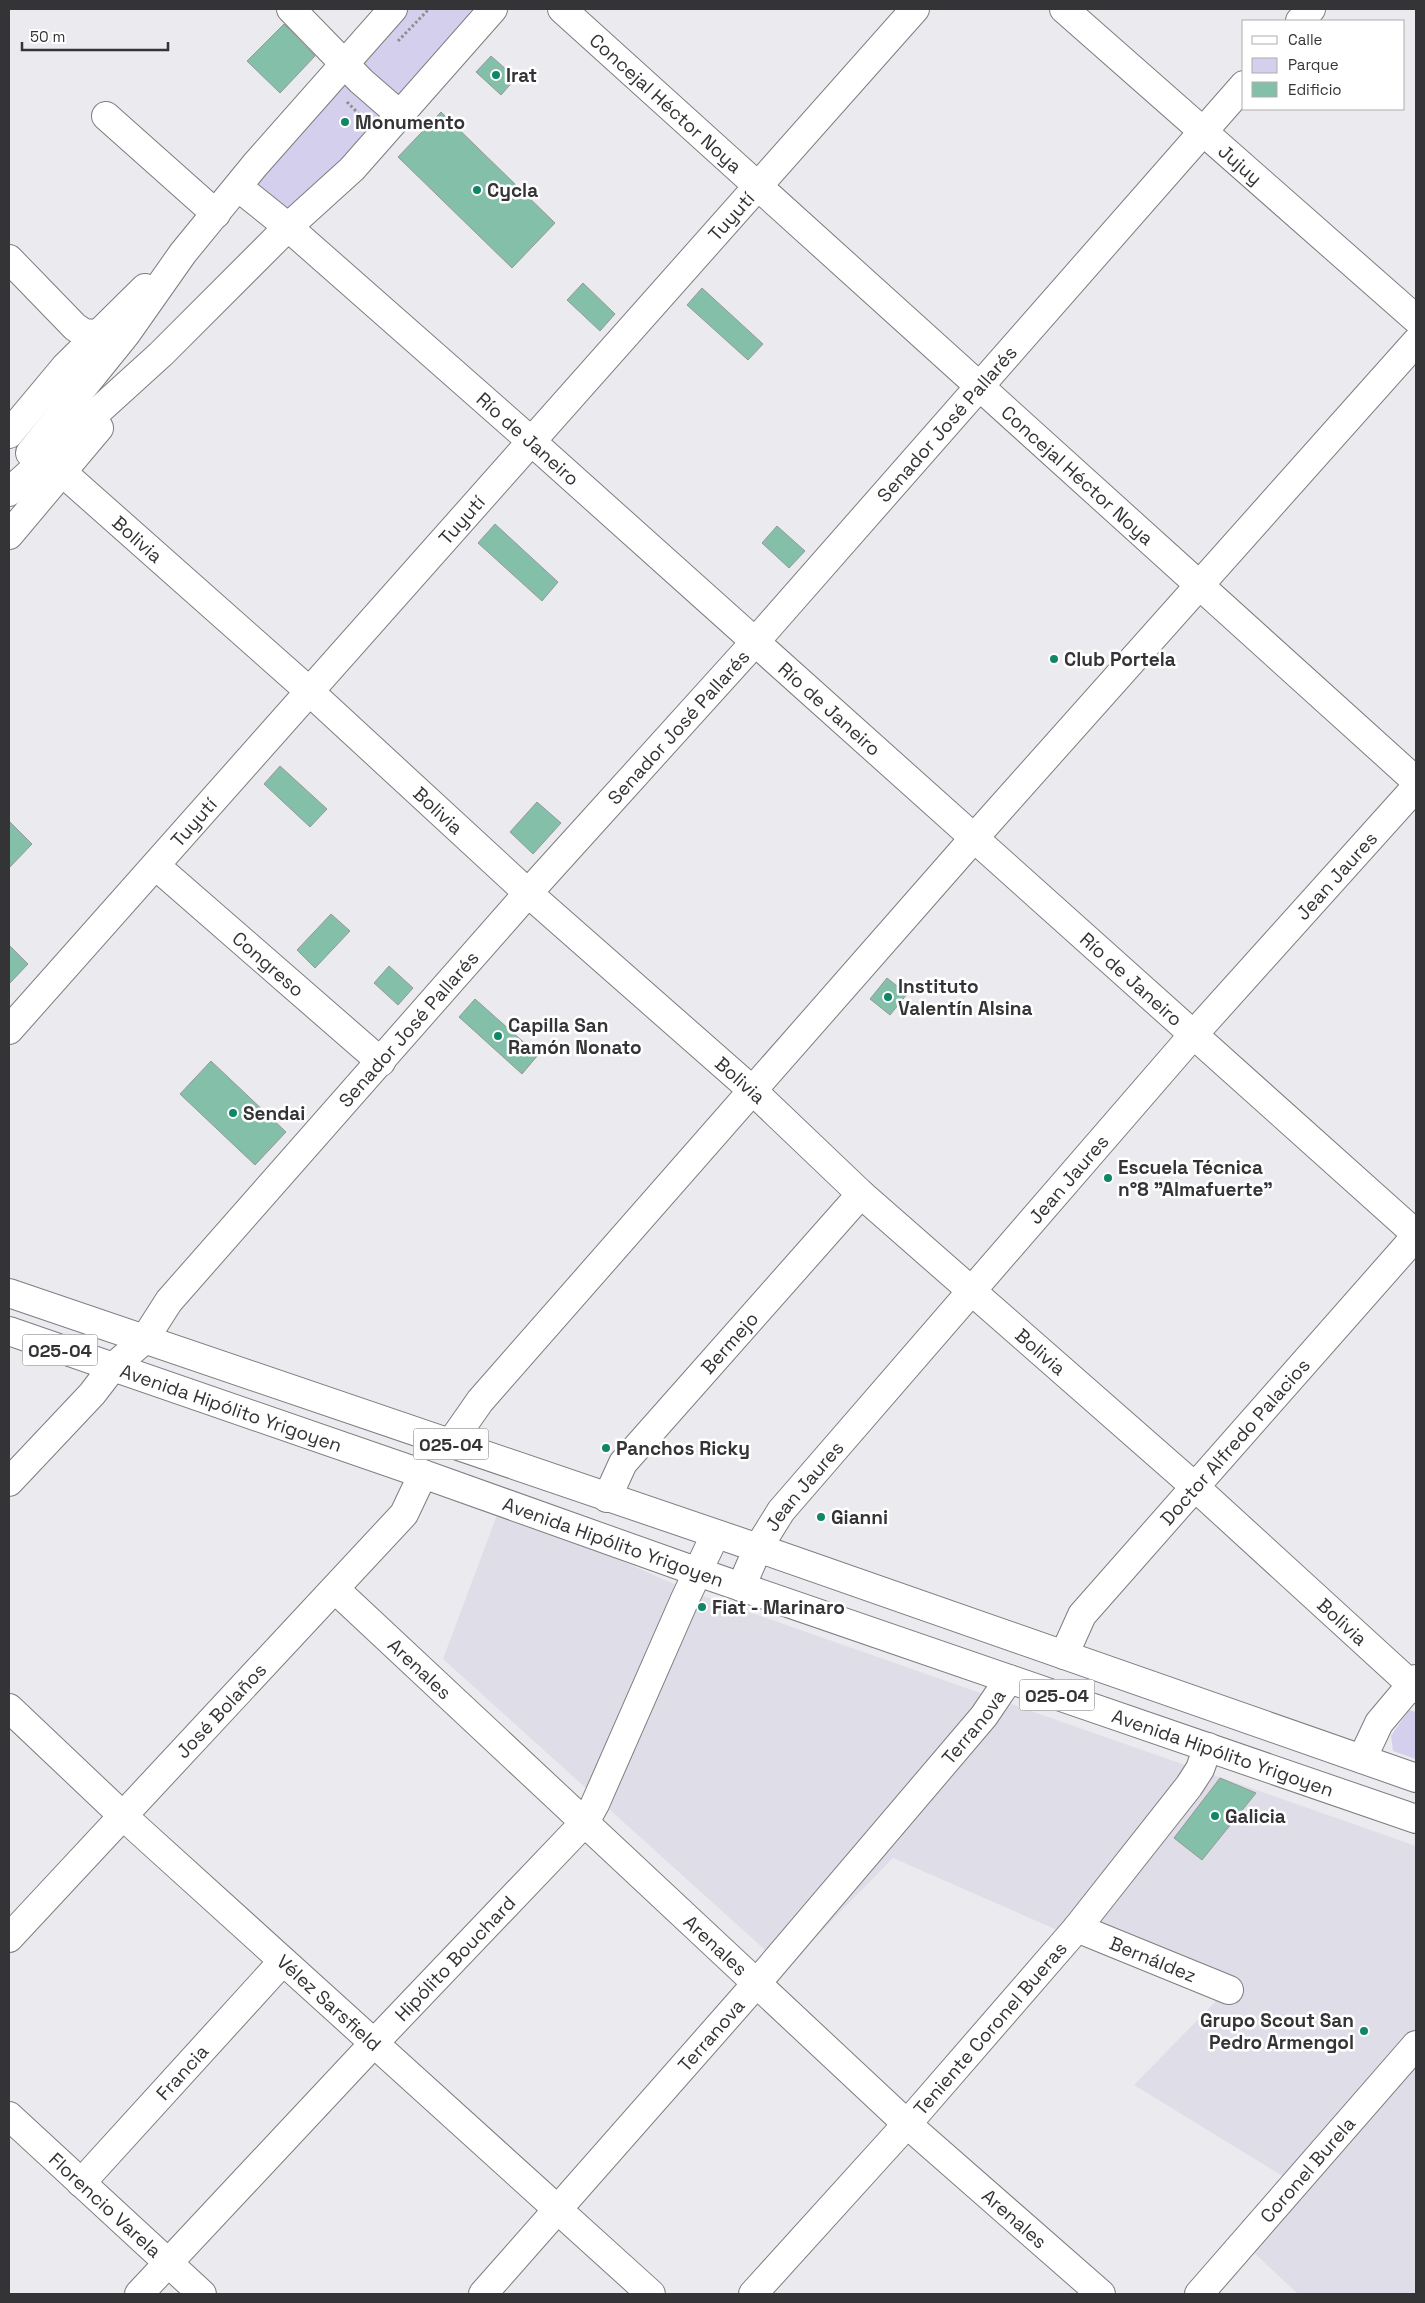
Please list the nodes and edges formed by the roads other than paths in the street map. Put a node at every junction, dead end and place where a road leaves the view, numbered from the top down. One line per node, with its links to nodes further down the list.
1 (291, 9): 9 (street)
2 (393, 9): 9 (street)
3 (493, 9): 11 (street)
4 (562, 9): 14 (street, Concejal Héctor Noya)
5 (914, 9): 14 (street, Tuyutí)
6 (1064, 9): 13 (street, Jujuy)
7 (1311, 9): 8 (street)
8 (1301, 20)
9 (343, 63): 11 (street); 15 (street)
10 (1242, 87): 13 (street, Senador José Pallarés)
11 (399, 114): 17 (street)
12 (106, 116): 16 (street)
13 (1204, 130): 20 (street, Jujuy); 24 (street, Senador José Pallarés)
14 (759, 185): 24 (street, Concejal Héctor Noya); 26 (street, Tuyutí)
15 (238, 187): 16 (street); 17 (street, Río de Janeiro)
16 (216, 214): 18 (street)
17 (288, 226): 23 (street); 26 (street, Río de Janeiro)
18 (183, 253): 21 (street); 28 (street)
19 (9, 259): 21 (street)
20 (1416, 319)
21 (96, 334): 25 (street)
22 (1416, 342): 31 (street)
23 (161, 354): 27 (street); 29 (street)
24 (981, 386): 31 (street, Concejal Héctor Noya); 32 (street, Senador José Pallarés)
25 (9, 434)
26 (530, 441): 32 (street, Río de Janeiro); 33 (street, Tuyutí)
27 (62, 472): 30 (street); 33 (street, Bolivia)
28 (9, 480)
29 (9, 492)
30 (9, 535)
31 (1200, 585): 34 (street, Concejal Héctor Noya); 36 (street)
32 (755, 642): 36 (street, Río de Janeiro); 38 (street, Senador José Pallarés)
33 (309, 691): 37 (street, Tuyutí); 38 (street, Bolivia)
34 (1416, 780)
35 (1416, 787): 40 (street, Jean Jaures)
36 (974, 838): 40 (street, Río de Janeiro); 42 (street)
37 (156, 866): 39 (street, Tuyutí); 41 (street, Congreso)
38 (528, 893): 41 (street, Senador José Pallarés); 42 (street, Bolivia)
39 (9, 1030)
40 (1193, 1035): 44 (street, Río de Janeiro); 45 (street, Jean Jaures)
41 (381, 1062): 48 (street, Senador José Pallarés)
42 (752, 1090): 43 (street, Bolivia); 50 (street)
43 (861, 1194): 45 (street, Bolivia); 54 (street, Bermejo)
44 (1416, 1235): 53 (street, Doctor Alfredo Palacios)
45 (973, 1291): 53 (street, Bolivia); 56 (street, Jean Jaures)
46 (9, 1293): 48 (street, Avenida Hipólito Yrigoyen / 025-04)
47 (9, 1332): 49 (street, Avenida Hipólito Yrigoyen / 025-04)
48 (144, 1340): 49 (street, Senador José Pallarés); 50 (street, Avenida Hipólito Yrigoyen / 025-04)
49 (112, 1368): 51 (street, Avenida Hipólito Yrigoyen / 025-04); 52 (street, Senador José Pallarés)
50 (450, 1444): 54 (street, Avenida Hipólito Yrigoyen / 025-04)
51 (422, 1474): 57 (street, Avenida Hipólito Yrigoyen / 025-04); 59 (street, José Bolaños)
52 (9, 1482)
53 (1194, 1486): 60 (street, Doctor Alfredo Palacios); 62 (street, Bolivia)
54 (607, 1498): 55 (street, Avenida Hipólito Yrigoyen / 025-04)
55 (715, 1535): 56 (street, Avenida Hipólito Yrigoyen / 025-04); 57 (street)
56 (758, 1548): 58 (street, Jean Jaures); 60 (street, Avenida Hipólito Yrigoyen / 025-04)
57 (698, 1572): 58 (street, Avenida Hipólito Yrigoyen / 025-04); 69 (street, Hipólito Bouchard)
58 (741, 1587): 61 (street, Avenida Hipólito Yrigoyen / 025-04)
59 (336, 1590): 67 (street, José Bolaños); 69 (street, Arenales)
60 (1064, 1655): 65 (street, Avenida Hipólito Yrigoyen / 025-04)
61 (1009, 1679): 64 (street, Avenida Hipólito Yrigoyen / 025-04); 73 (street, Terranova)
62 (1415, 1684): 65 (street)
63 (9, 1708): 67 (street, Vélez Sarsfield)
64 (1208, 1747): 68 (street, Avenida Hipólito Yrigoyen / 025-04); 71 (street, Teniente Coronel Bueras)
65 (1362, 1759): 66 (street, Avenida Hipólito Yrigoyen / 025-04)
66 (1416, 1778)
67 (122, 1814): 70 (street, José Bolaños); 72 (street, Vélez Sarsfield)
68 (1416, 1819)
69 (585, 1822): 73 (street, Arenales); 75 (street, Hipólito Bouchard)
70 (14, 1923)
71 (1077, 1928): 74 (street, Bernáldez); 78 (street, Teniente Coronel Bueras)
72 (283, 1961): 75 (street, Vélez Sarsfield); 79 (street, Francia)
73 (756, 1984): 78 (street, Arenales); 80 (street, Terranova)
74 (1229, 1990)
75 (374, 2042): 80 (street, Vélez Sarsfield); 81 (street, Hipólito Bouchard)
76 (1416, 2045): 88 (street, Coronel Burela)
77 (9, 2116): 79 (street, Florencio Varela)
78 (907, 2124): 86 (street, Teniente Coronel Bueras); 87 (street, Arenales)
79 (81, 2183): 81 (street, Florencio Varela)
80 (558, 2210): 84 (street, Terranova); 85 (street, Vélez Sarsfield)
81 (168, 2264): 82 (street, Hipólito Bouchard); 83 (street, Florencio Varela)
82 (139, 2294)
83 (202, 2294)
84 (483, 2294)
85 (651, 2294)
86 (753, 2294)
87 (1101, 2294)
88 (1199, 2294)

